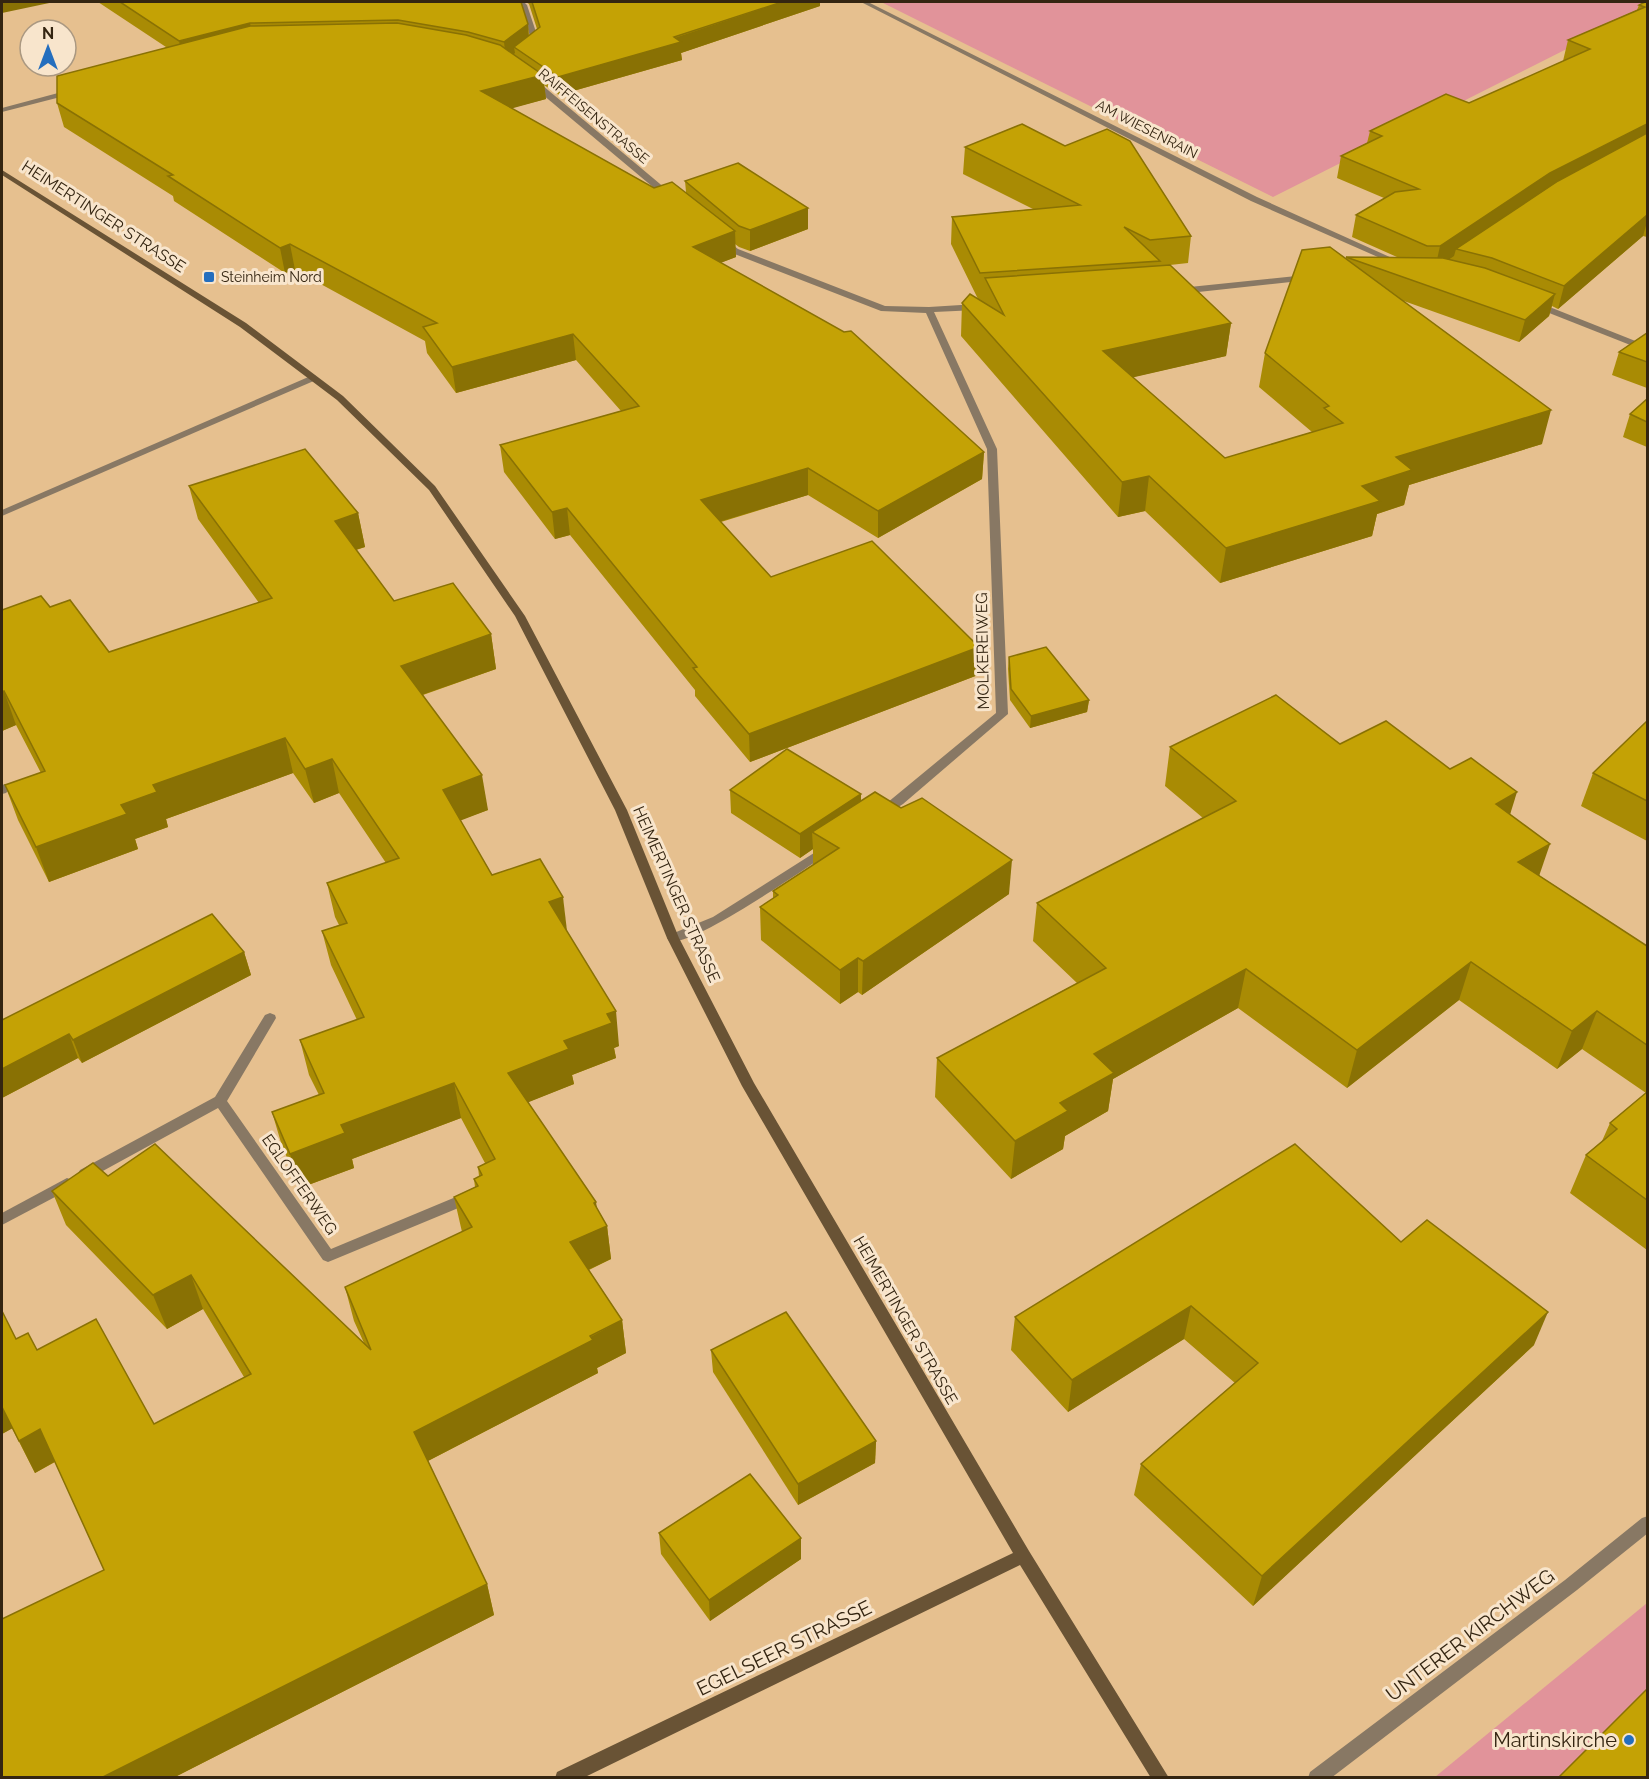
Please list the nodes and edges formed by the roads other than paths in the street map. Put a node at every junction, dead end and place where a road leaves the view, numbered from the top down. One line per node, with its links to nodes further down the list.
1 (520, 2): 3 (street)
2 (864, 2): 10 (street, AM WIESENRAIN)
3 (526, 51)
4 (527, 77): 8 (street, RAIFFEISENSTRASSE)
5 (83, 89): 6 (street)
6 (2, 110)
7 (2, 172): 17 (street, HEIMERTINGER STRASSE)
8 (681, 206)
9 (717, 236): 15 (street)
10 (1412, 269)
11 (1320, 276): 12 (street)
12 (1167, 293)
13 (1525, 301): 16 (street)
14 (988, 306): 15 (street)
15 (929, 310): 19 (street, MOLKEREIWEG)
16 (1647, 349)
17 (313, 378): 18 (street); 21 (street, HEIMERTINGER STRASSE)
18 (2, 513)
19 (871, 820)
20 (832, 845): 21 (street)
21 (673, 938): 27 (street, HEIMERTINGER STRASSE)
22 (270, 1018): 23 (street)
23 (220, 1101): 24 (street, EGLOFFERWEG); 25 (street)
24 (463, 1200)
25 (2, 1219)
26 (1647, 1523): 30 (street, UNTERER KIRCHWEG)
27 (1023, 1556): 28 (street, EGELSEER STRASSE); 29 (street, HEIMERTINGER STRASSE)
28 (563, 1778)
29 (1161, 1778)
30 (1316, 1778)

